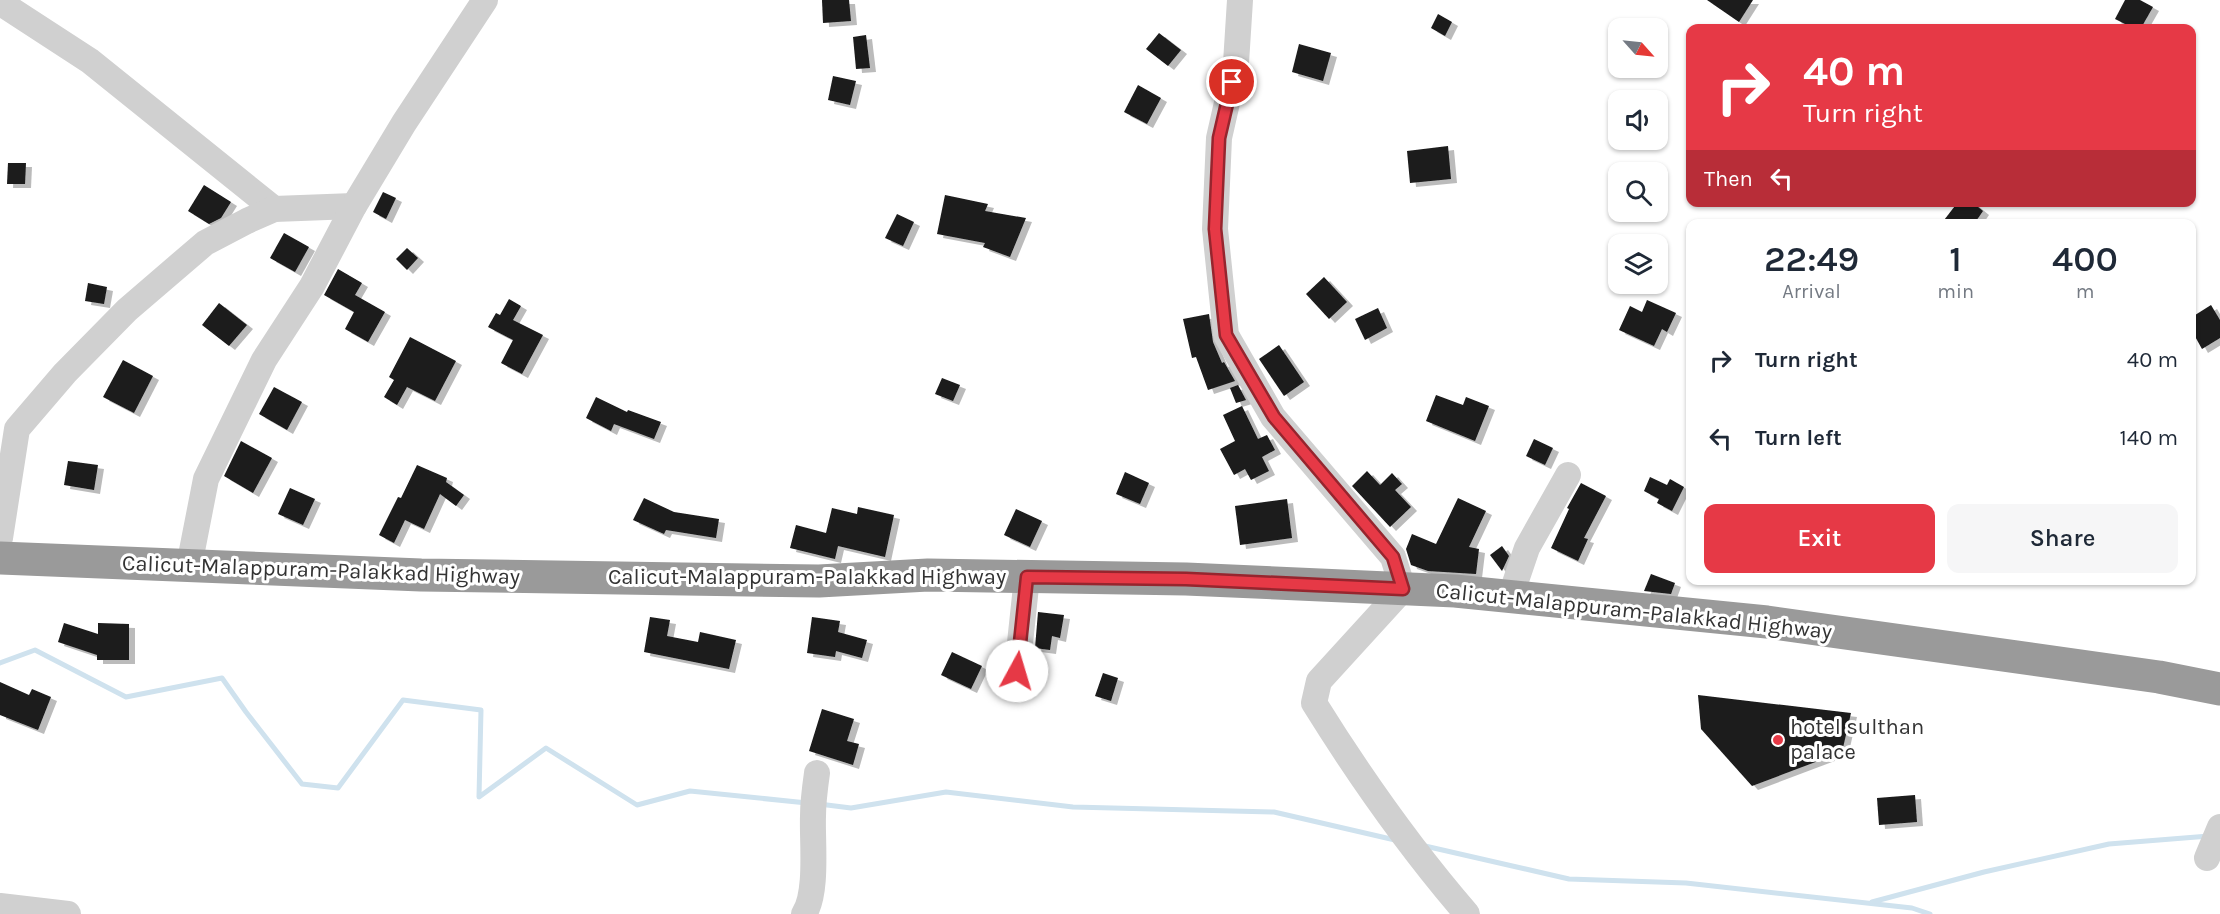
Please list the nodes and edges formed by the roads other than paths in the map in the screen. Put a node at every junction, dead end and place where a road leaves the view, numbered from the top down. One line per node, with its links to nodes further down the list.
1 (0, 0): 5 (street)
2 (485, 0): 4 (street)
3 (1240, 0): 11 (street)
4 (354, 206): 5 (street); 9 (street)
5 (274, 209): 7 (street)
6 (1568, 475): 12 (street)
7 (0, 538)
8 (0, 558): 9 (highway, Calicut-Malappuram-Palakkad Highway)
9 (189, 566): 10 (highway, Calicut-Malappuram-Palakkad Highway)
10 (1027, 577): 11 (highway, Calicut-Malappuram-Palakkad Highway); 13 (street)
11 (1403, 589): 12 (highway, Calicut-Malappuram-Palakkad Highway); 21 (street)
12 (1511, 596): 14 (highway, Calicut-Malappuram-Palakkad Highway)
13 (1017, 671)
14 (2220, 689)
15 (816, 782): 20 (street)
16 (2220, 827): 17 (street)
17 (2207, 858)
18 (0, 906): 19 (street)
19 (68, 914)
20 (804, 914)
21 (1467, 914)

